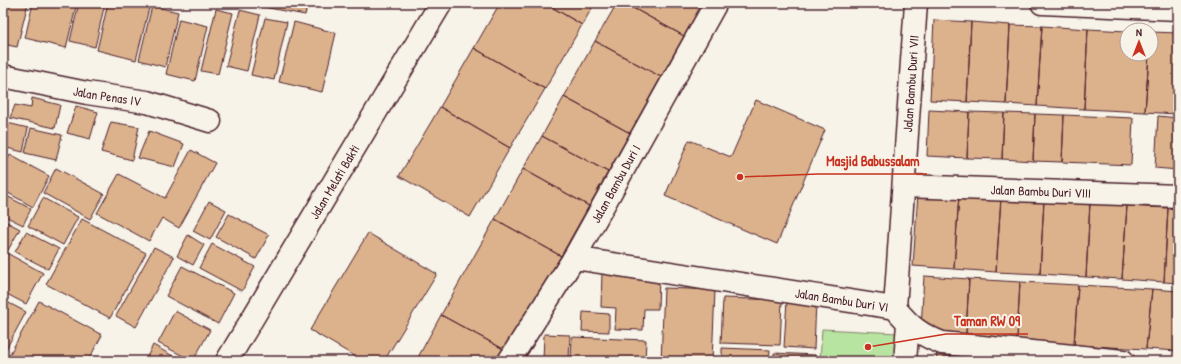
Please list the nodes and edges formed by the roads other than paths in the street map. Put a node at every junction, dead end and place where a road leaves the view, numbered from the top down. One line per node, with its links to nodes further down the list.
1 (441, 3): 12 (street, Jalan Melati Bakti)
2 (716, 3): 10 (street, Jalan Bambu Duri I)
3 (916, 3): 8 (street, Jalan Bambu Duri VII)
4 (1042, 3): 5 (street)
5 (1178, 9)
6 (3, 76): 7 (street, Jalan Penas IV)
7 (210, 121)
8 (904, 186): 9 (street, Jalan Bambu Duri VIII); 11 (street, Jalan Bambu Duri VII)
9 (1178, 196)
10 (574, 258): 11 (street, Jalan Bambu Duri VI); 13 (street, Jalan Bambu Duri I)
11 (902, 316): 14 (street, Jalan Bambu Duri VII); 15 (street, Jalan Bambu Duri VI)
12 (227, 361)
13 (510, 361)
14 (905, 361)
15 (1123, 361)

